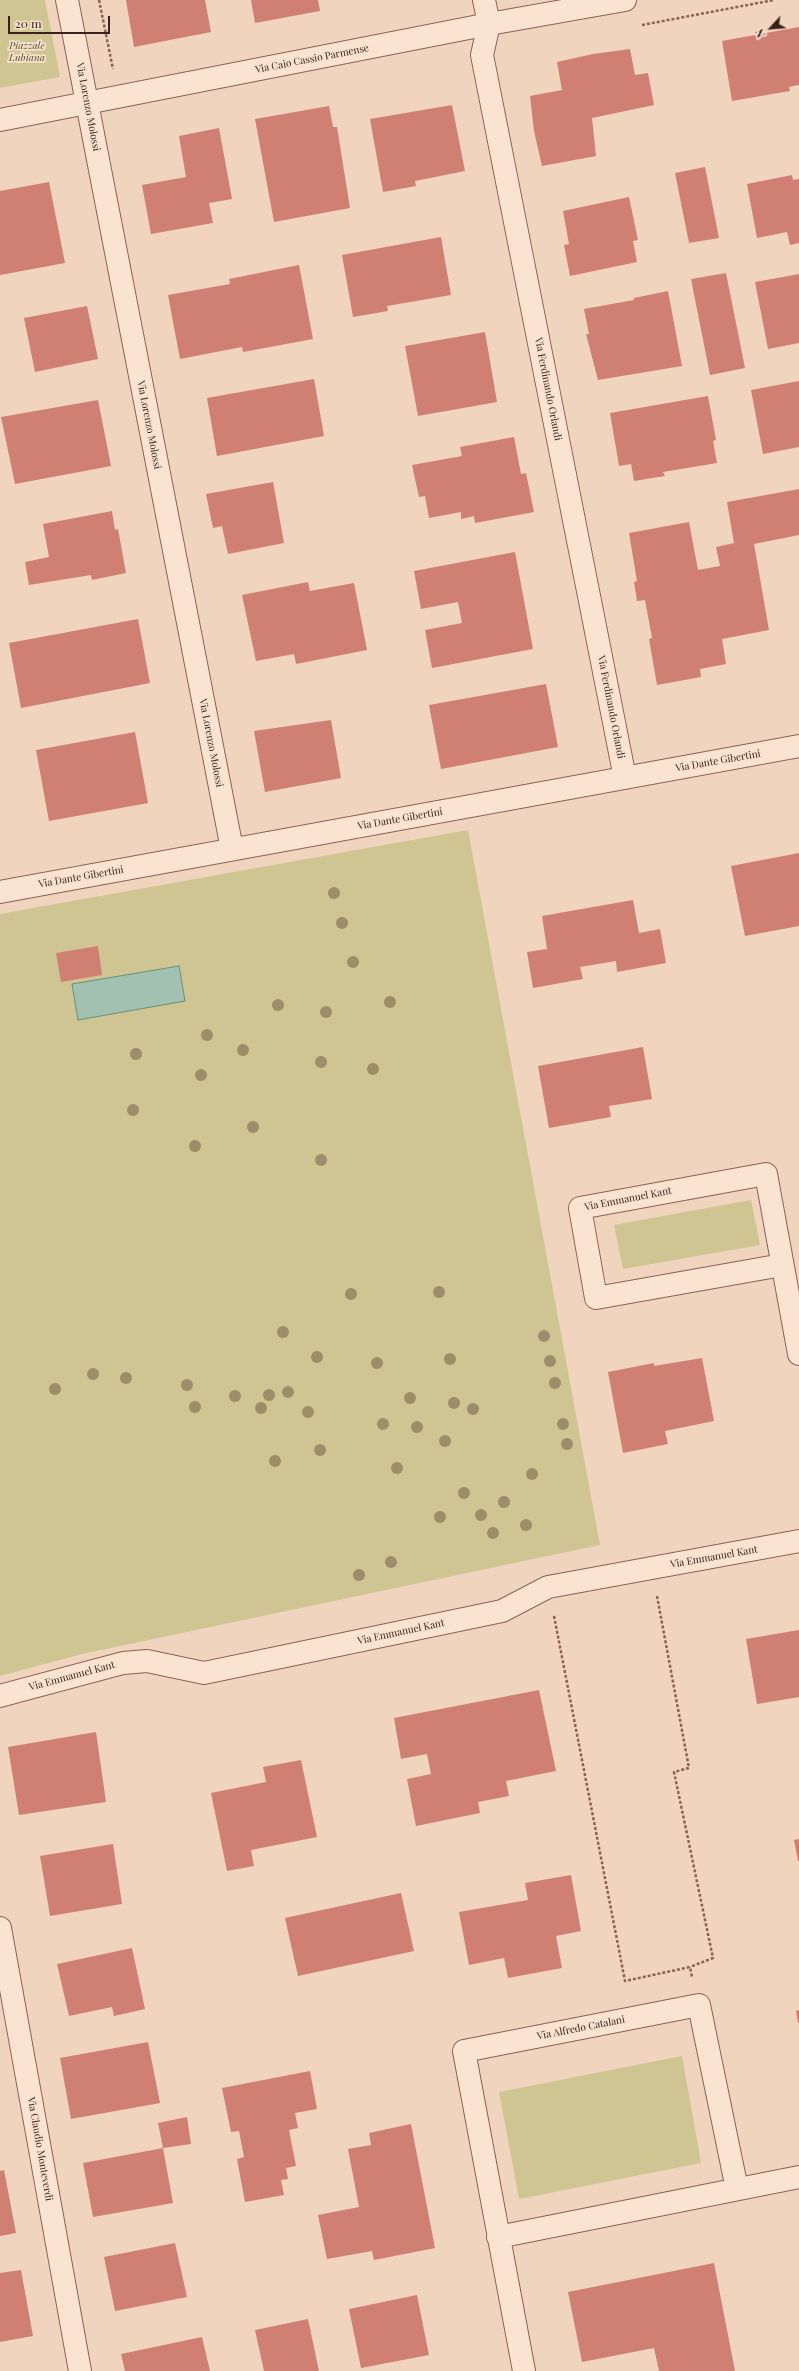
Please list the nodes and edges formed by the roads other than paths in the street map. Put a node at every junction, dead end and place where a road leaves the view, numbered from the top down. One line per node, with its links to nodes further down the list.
1 (67, 0): 5 (street, Via Lorenzo Molossi)
2 (484, 0): 4 (street, Via Ferdinando Orlandi)
3 (625, 0): 4 (street, Via Caio Cassio Parmense)
4 (489, 24): 5 (street, Via Caio Cassio Parmense); 8 (street, Via Ferdinando Orlandi)
5 (87, 104): 6 (street, Via Caio Cassio Parmense); 9 (street, Via Lorenzo Molossi)
6 (0, 120)
7 (799, 746): 8 (street, Via Dante Gibertini)
8 (626, 778): 9 (street, Via Dante Gibertini)
9 (232, 849): 10 (street, Via Dante Gibertini)
10 (0, 892)
11 (782, 1265): 11 (street, Via Emmanuel Kant); 12 (street, Via Emmanuel Kant)
12 (799, 1354)
13 (799, 1541): 14 (street, Via Emmanuel Kant)
14 (0, 1696)
15 (0, 1928): 19 (street, Via Claudio Monteverdi)
16 (799, 2177): 17 (street)
17 (737, 2189): 18 (street); 18 (street, Via Alfredo Catalani)
18 (498, 2237): 20 (street, Via Alfredo Catalani)
19 (80, 2371)
20 (524, 2371)

